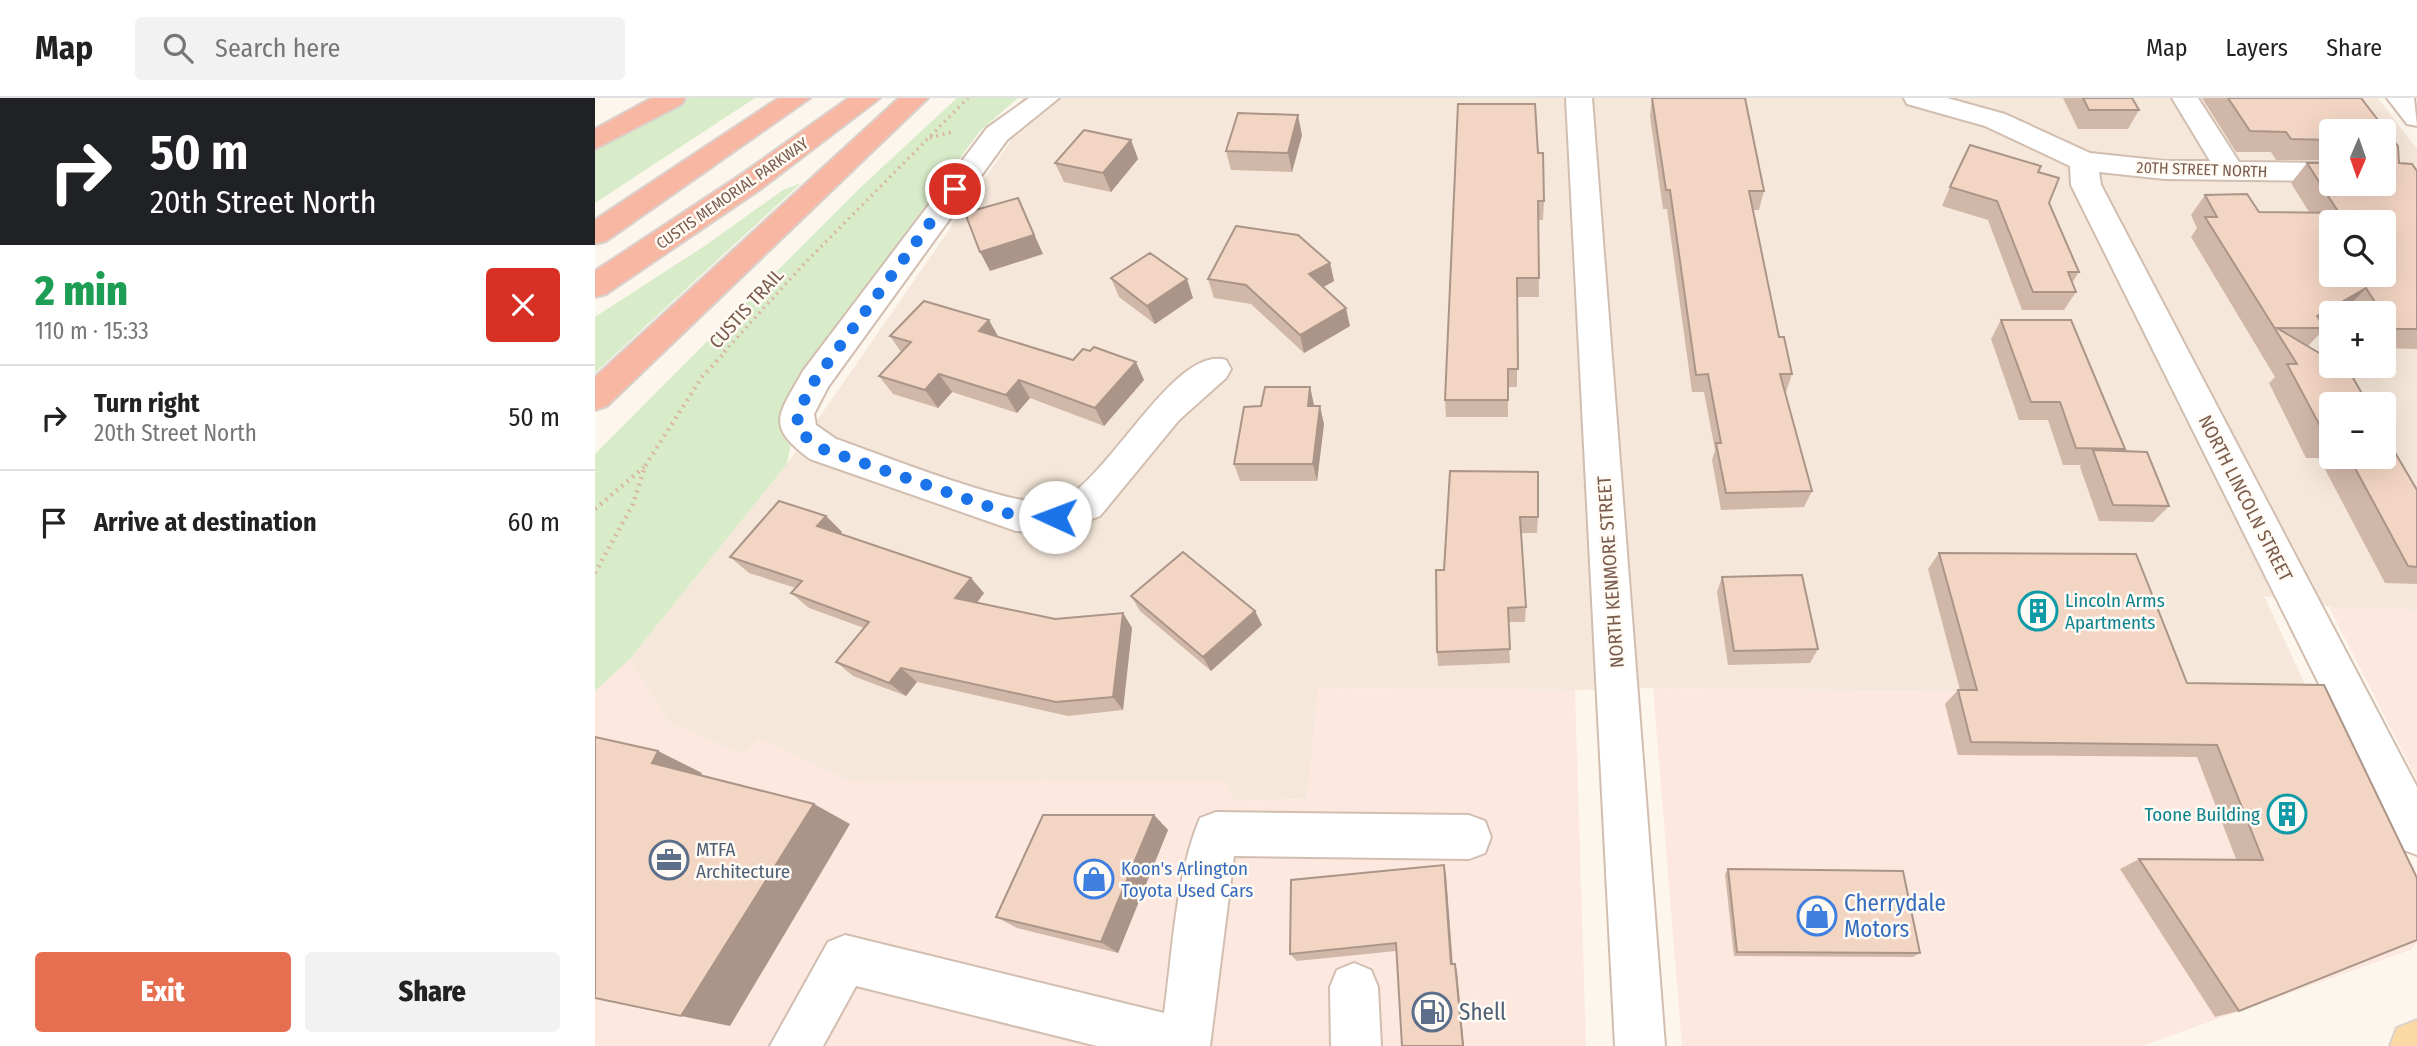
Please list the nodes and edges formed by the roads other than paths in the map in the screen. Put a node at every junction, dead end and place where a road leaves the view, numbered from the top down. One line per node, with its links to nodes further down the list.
1 (673, 98): 12 (highway)
2 (797, 98): 16 (highway)
3 (867, 98): 17 (highway, CUSTIS MEMORIAL PARKWAY)
4 (915, 98): 19 (highway)
5 (1046, 98): 18 (street)
6 (1579, 98): 26 (street, NORTH KENMORE STREET)
7 (1917, 98): 10 (street, 20TH STREET NORTH)
8 (2185, 98): 14 (street)
9 (2400, 98): 11 (street)
10 (1990, 109): 13 (street, 20TH STREET NORTH)
11 (2417, 118)
12 (595, 140)
13 (2084, 161): 14 (street, 20TH STREET NORTH); 20 (street, NORTH LINCOLN STREET)
14 (2230, 171): 15 (street, 20TH STREET NORTH)
15 (2319, 172)
16 (595, 234)
17 (595, 286)
18 (1214, 369)
19 (595, 397)
20 (2417, 833)
21 (1469, 837): 23 (street)
22 (1354, 987): 25 (street)
23 (1185, 1044): 24 (street)
24 (795, 1046)
25 (1356, 1046)
26 (1640, 1046)

